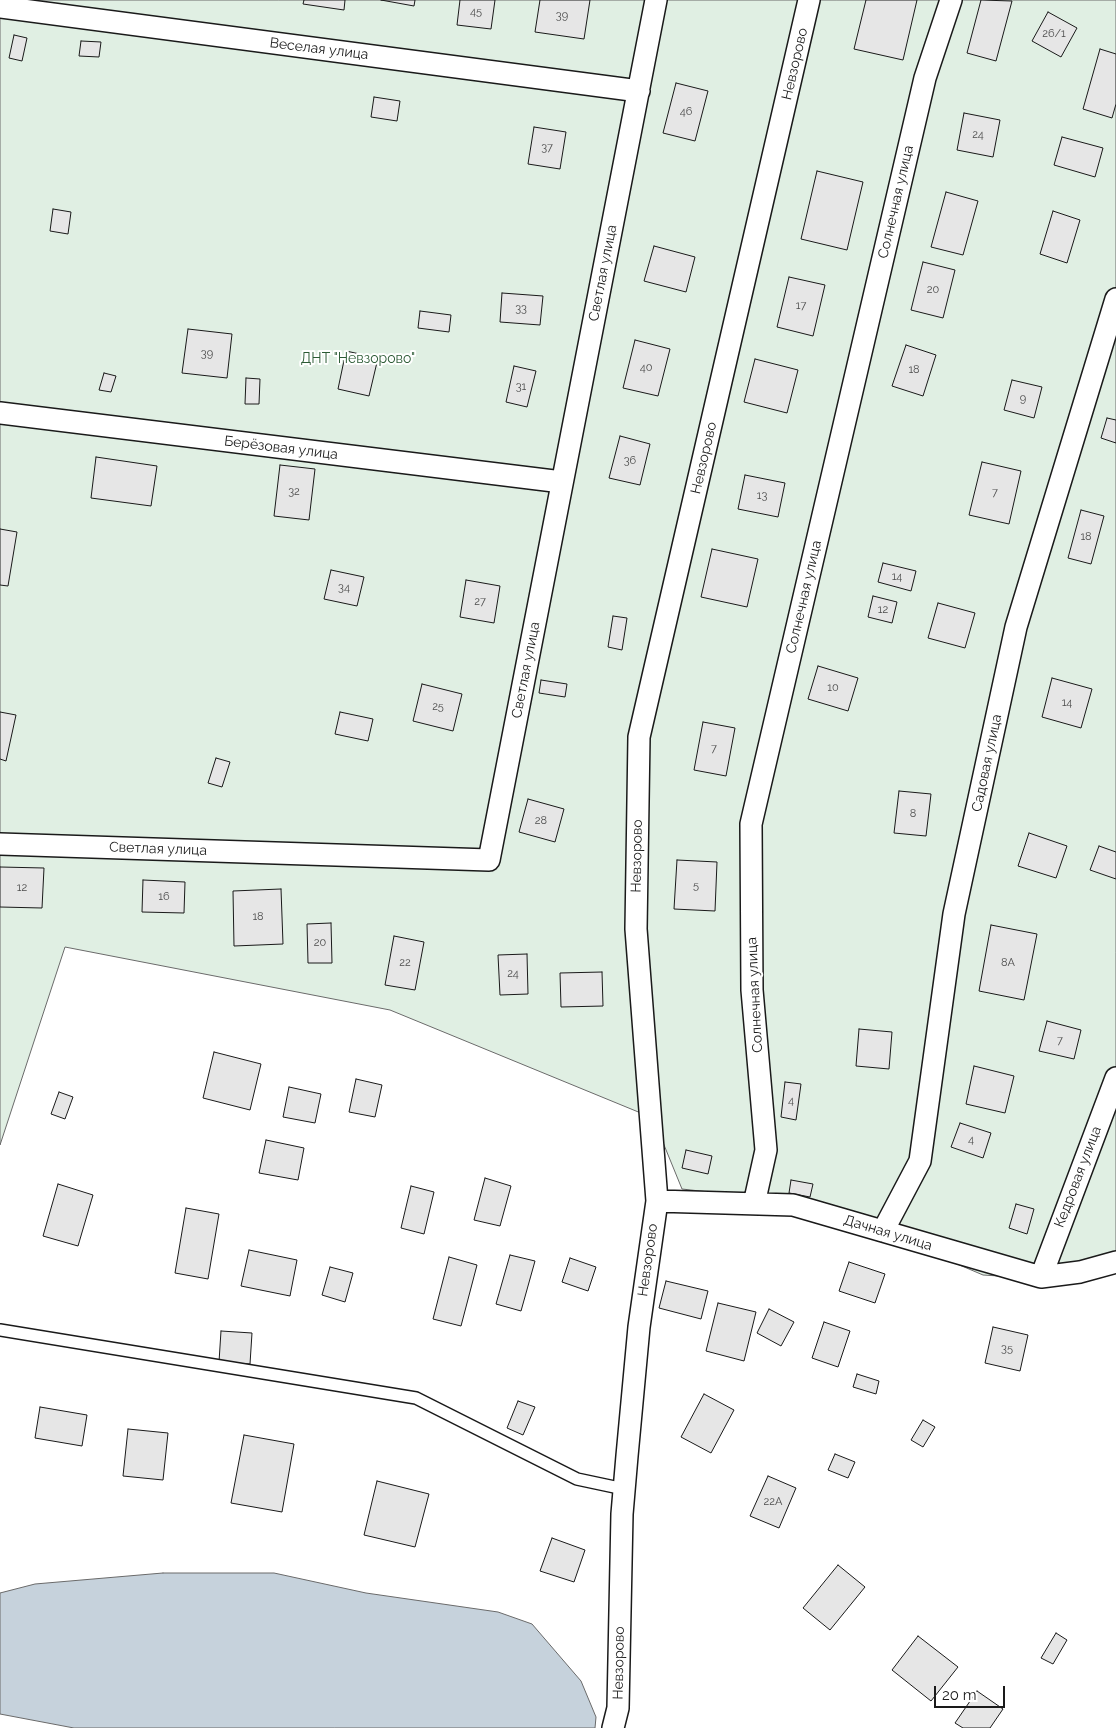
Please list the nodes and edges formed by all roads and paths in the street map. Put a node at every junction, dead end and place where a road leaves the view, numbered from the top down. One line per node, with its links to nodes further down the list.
1 (656, 0): 5 (street, Светлая улица)
2 (809, 0): 11 (street, Невзорово)
3 (951, 0): 12 (street, Солнечная улица)
4 (0, 7): 5 (street, Веселая улица)
5 (639, 91): 8 (street, Светлая улица)
6 (1116, 299): 13 (street, Садовая улица)
7 (0, 413): 8 (street, Берёзовая улица)
8 (562, 482): 9 (street, Светлая улица)
9 (0, 844)
10 (1116, 1078): 15 (street, Кедровая улица)
11 (657, 1201): 12 (street, Дачная улица); 17 (street, Невзорово)
12 (754, 1204): 13 (street, Дачная улица)
13 (883, 1231): 15 (street, Дачная улица)
14 (1116, 1262): 15 (street, Дачная улица)
15 (1041, 1277)
16 (0, 1330): 17 (lane)
17 (624, 1489): 18 (street, Невзорово)
18 (613, 1728)

